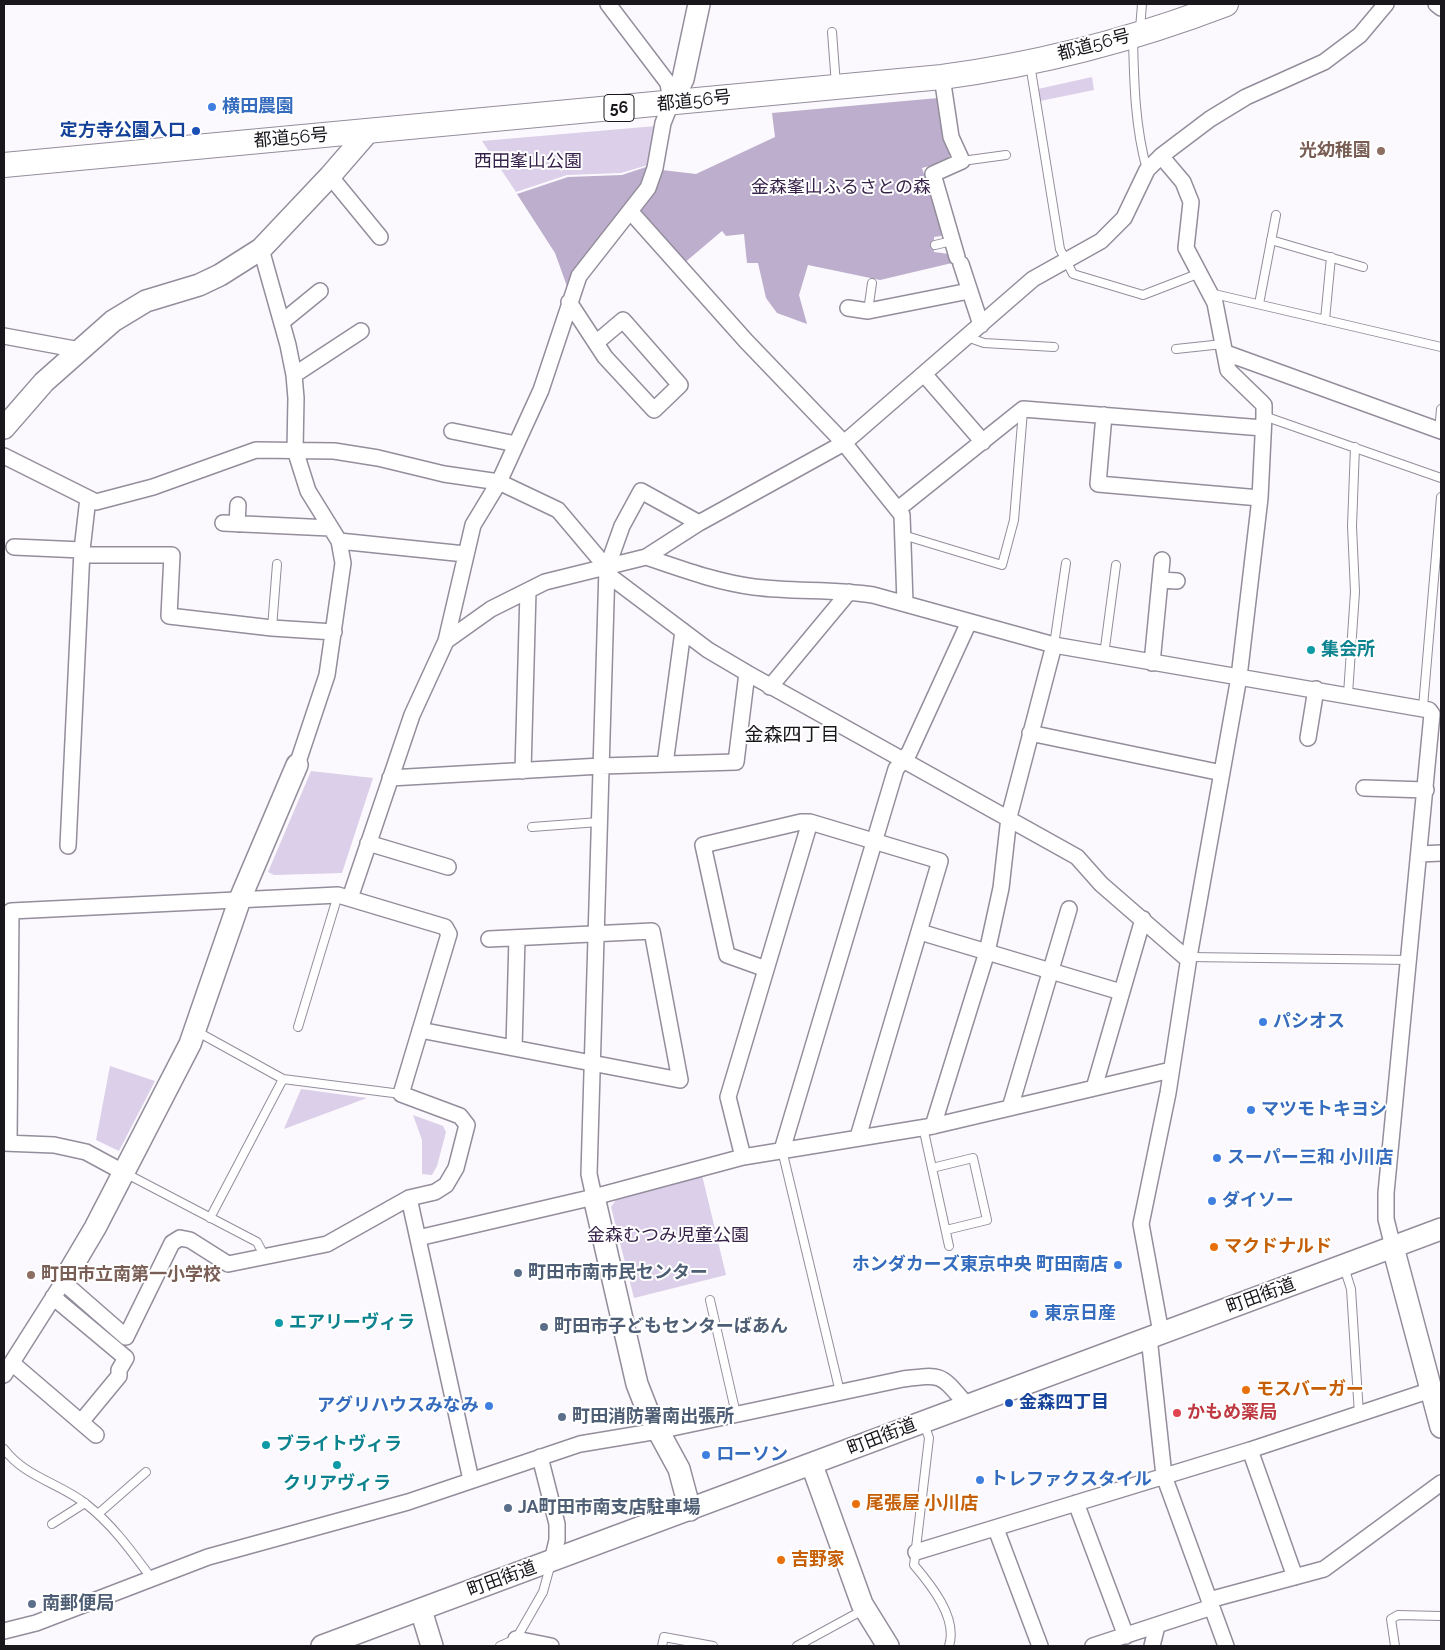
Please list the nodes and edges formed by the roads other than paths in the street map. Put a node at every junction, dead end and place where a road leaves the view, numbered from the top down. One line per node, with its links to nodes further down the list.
1 (608, 4): 13 (street)
2 (699, 4): 13 (street)
3 (1142, 4): 9 (lane)
4 (1226, 4): 9 (main road, 都道56号 / 56)
5 (1386, 4): 16 (street)
6 (1436, 4): 7 (street)
7 (1441, 8)
8 (832, 32): 12 (lane)
9 (1136, 34): 10 (main road, 都道56号 / 56); 19 (lane)
10 (1030, 62): 11 (main road, 都道56号 / 56); 29 (lane)
11 (942, 77): 12 (main road, 都道56号 / 56); 17 (street)
12 (836, 87): 13 (main road, 都道56号 / 56)
13 (671, 103): 14 (main road, 都道56号 / 56); 21 (street)
14 (369, 131): 18 (main road, 都道56号 / 56); 20 (street)
15 (1006, 155): 17 (lane)
16 (1160, 156): 19 (street); 31 (street)
17 (962, 161): 25 (street)
18 (4, 165)
19 (1147, 170): 29 (street)
20 (330, 176): 23 (street); 27 (street)
21 (630, 211): 36 (street); 62 (street)
22 (1276, 215): 24 (lane)
23 (380, 237)
24 (1271, 240): 28 (lane); 37 (lane)
25 (952, 241): 26 (lane); 34 (street)
26 (936, 245)
27 (261, 249): 41 (street); 51 (street)
28 (1331, 258): 30 (lane); 40 (lane)
29 (1066, 262): 31 (lane); 42 (street)
30 (1363, 267)
31 (1200, 273): 35 (street)
32 (872, 282): 39 (lane)
33 (320, 291): 41 (street)
34 (969, 291): 39 (street); 42 (street)
35 (1210, 293): 37 (lane); 50 (street)
36 (569, 302): 46 (street); 63 (street)
37 (1259, 304): 40 (lane)
38 (848, 308): 39 (street)
39 (868, 311)
40 (1325, 320): 48 (lane)
41 (282, 322): 53 (street)
42 (981, 325): 45 (street)
43 (361, 331): 53 (street)
44 (4, 336): 51 (street)
45 (967, 337): 47 (lane); 52 (street)
46 (596, 342): 46 (street)
47 (1054, 347)
48 (1441, 347)
49 (1176, 349): 50 (lane)
50 (1225, 349): 57 (street); 60 (street)
51 (80, 350): 58 (street)
52 (924, 374): 61 (street); 62 (street)
53 (294, 375): 65 (street)
54 (1023, 409): 56 (street); 61 (street); 76 (lane)
55 (1441, 409): 60 (lane)
56 (1104, 415): 57 (street); 71 (street)
57 (1263, 422): 64 (lane); 71 (street)
58 (4, 428)
59 (452, 431): 63 (street)
60 (1440, 431)
61 (983, 442): 73 (street)
62 (844, 443): 73 (street); 74 (street)
63 (516, 444): 68 (street)
64 (1355, 447): 67 (lane); 104 (lane)
65 (295, 450): 68 (street); 70 (street); 75 (street)
66 (4, 456): 70 (street)
67 (1441, 478)
68 (499, 482): 80 (street); 86 (street)
69 (1441, 497): 105 (lane)
70 (88, 498): 79 (street)
71 (1260, 498): 101 (street)
72 (238, 505): 75 (street)
73 (898, 509): 76 (street)
74 (699, 524): 81 (street); 86 (street)
75 (330, 528): 77 (street)
76 (903, 535): 91 (street)
77 (339, 541): 80 (street); 95 (street)
78 (14, 547): 79 (street)
79 (82, 552): 93 (street); 123 (street)
80 (465, 554): 96 (street)
81 (646, 557): 86 (street); 90 (street)
82 (1162, 560): 87 (street)
83 (1066, 563): 97 (lane)
84 (277, 564): 93 (lane)
85 (1116, 565): 98 (lane)
86 (607, 571): 89 (street); 94 (street); 111 (street)
87 (1160, 580): 88 (street); 99 (street)
88 (1178, 582)
89 (528, 591): 96 (street); 112 (street)
90 (850, 592): 91 (street); 102 (street)
91 (905, 603): 92 (street)
92 (969, 622): 97 (street); 108 (street)
93 (272, 628): 95 (street)
94 (683, 631): 100 (street); 109 (street)
95 (334, 632): 110 (street)
96 (446, 640): 114 (street)
97 (1054, 645): 98 (street); 106 (street)
98 (1104, 655): 99 (street)
99 (1152, 663): 101 (street)
100 (747, 673): 102 (street); 109 (street)
101 (1239, 677): 103 (street); 113 (street)
102 (770, 687): 108 (street)
103 (1316, 689): 104 (street); 107 (street)
104 (1348, 694): 105 (street)
105 (1423, 707): 116 (street)
106 (1030, 733): 113 (street); 117 (street)
107 (1308, 738)
108 (902, 761): 117 (street); 121 (street)
109 (665, 764): 111 (street)
110 (296, 765): 128 (street)
111 (601, 766): 112 (street); 118 (street)
112 (523, 771): 114 (street)
113 (1222, 773): 137 (street)
114 (390, 778): 122 (street)
115 (1364, 788): 116 (street)
116 (1426, 790): 125 (street)
117 (1009, 817): 131 (street); 136 (street)
118 (599, 822): 120 (lane); 133 (street)
119 (810, 822): 121 (street); 139 (street); 139 (street)
120 (532, 827)
121 (875, 841): 132 (street); 155 (street)
122 (368, 843): 126 (street); 127 (street)
123 (68, 846)
124 (1441, 853): 125 (street)
125 (1420, 854): 138 (street)
126 (448, 867)
127 (344, 897): 128 (street); 142 (lane); 144 (street)
128 (240, 899): 130 (street); 143 (street)
129 (1069, 909): 140 (street)
130 (7, 910): 154 (street)
131 (1143, 919): 137 (street); 141 (street)
132 (920, 932): 136 (street); 153 (street)
133 (596, 933): 134 (street); 146 (street); 146 (street)
134 (517, 938): 135 (street); 145 (street)
135 (489, 939)
136 (987, 952): 140 (street); 152 (street)
137 (1189, 957): 138 (lane); 147 (street)
138 (1410, 960): 166 (street)
139 (766, 969): 156 (street)
140 (1051, 971): 141 (street); 151 (street)
141 (1121, 992): 149 (street)
142 (298, 1027)
143 (194, 1030): 148 (lane); 158 (street)
144 (420, 1030): 145 (street); 150 (street)
145 (514, 1048): 146 (street)
146 (592, 1063): 159 (street)
147 (1171, 1070): 149 (street); 171 (street)
148 (282, 1079): 150 (lane); 161 (lane)
149 (1094, 1088): 151 (street)
150 (401, 1094): 160 (street)
151 (1010, 1108): 152 (street)
152 (928, 1126): 153 (street); 157 (lane)
153 (858, 1137): 155 (street)
154 (6, 1143): 158 (street)
155 (782, 1150): 156 (street); 174 (lane)
156 (743, 1157): 159 (street)
157 (932, 1168): 162 (lane); 162 (lane)
158 (123, 1172): 161 (lane); 169 (street)
159 (594, 1197): 164 (street); 181 (street)
160 (408, 1198): 164 (street); 167 (street)
161 (210, 1218): 167 (lane)
162 (946, 1230): 165 (lane)
163 (1441, 1230): 166 (street, 町田街道)
164 (418, 1238): 189 (street)
165 (949, 1246)
166 (1393, 1247): 168 (street, 町田街道); 173 (street)
167 (265, 1256): 169 (street)
168 (1344, 1265): 171 (street, 町田街道); 177 (lane)
169 (58, 1289): 172 (street); 179 (street)
170 (710, 1300): 176 (lane)
171 (1155, 1335): 175 (street, 町田街道); 188 (street)
172 (8, 1369): 179 (street)
173 (1432, 1390): 177 (street); 180 (street)
174 (840, 1392): 175 (street); 176 (street)
175 (967, 1405): 178 (street, 町田街道)
176 (736, 1414): 181 (street)
177 (1359, 1415): 184 (street)
178 (923, 1421): 186 (street, 町田街道); 197 (lane)
179 (81, 1422): 182 (street)
180 (1441, 1427)
181 (658, 1431): 185 (street); 193 (street)
182 (96, 1435)
183 (4, 1449): 191 (lane)
184 (1250, 1450): 188 (street); 199 (street)
185 (540, 1457): 189 (street); 198 (street)
186 (812, 1464): 193 (street, 町田街道); 202 (street)
187 (146, 1472): 194 (lane)
188 (1164, 1476): 192 (street); 201 (street)
189 (471, 1480): 200 (street)
190 (1441, 1483): 199 (street)
191 (85, 1503): 194 (lane); 195 (lane)
192 (1076, 1503): 196 (street); 207 (street)
193 (690, 1510): 198 (street, 町田街道)
194 (98, 1514): 200 (lane)
195 (52, 1524)
196 (996, 1529): 197 (street); 218 (street)
197 (916, 1552): 217 (lane)
198 (552, 1561): 203 (street, 町田街道); 208 (lane)
199 (1295, 1577): 201 (street)
200 (152, 1579): 206 (street)
201 (1210, 1603): 205 (street); 221 (street)
202 (864, 1609): 215 (lane); 216 (street)
203 (421, 1610): 209 (street, 町田街道); 210 (street)
204 (1441, 1616): 222 (lane)
205 (1157, 1626): 207 (street); 220 (street)
206 (4, 1632)
207 (1126, 1636): 219 (street)
208 (516, 1639): 211 (lane); 212 (street)
209 (322, 1646)
210 (432, 1646)
211 (500, 1646)
212 (551, 1646)
213 (662, 1646): 214 (lane)
214 (713, 1646)
215 (797, 1646)
216 (888, 1646)
217 (949, 1646)
218 (1040, 1646)
219 (1094, 1646)
220 (1152, 1646)
221 (1226, 1646)
222 (1395, 1646)

